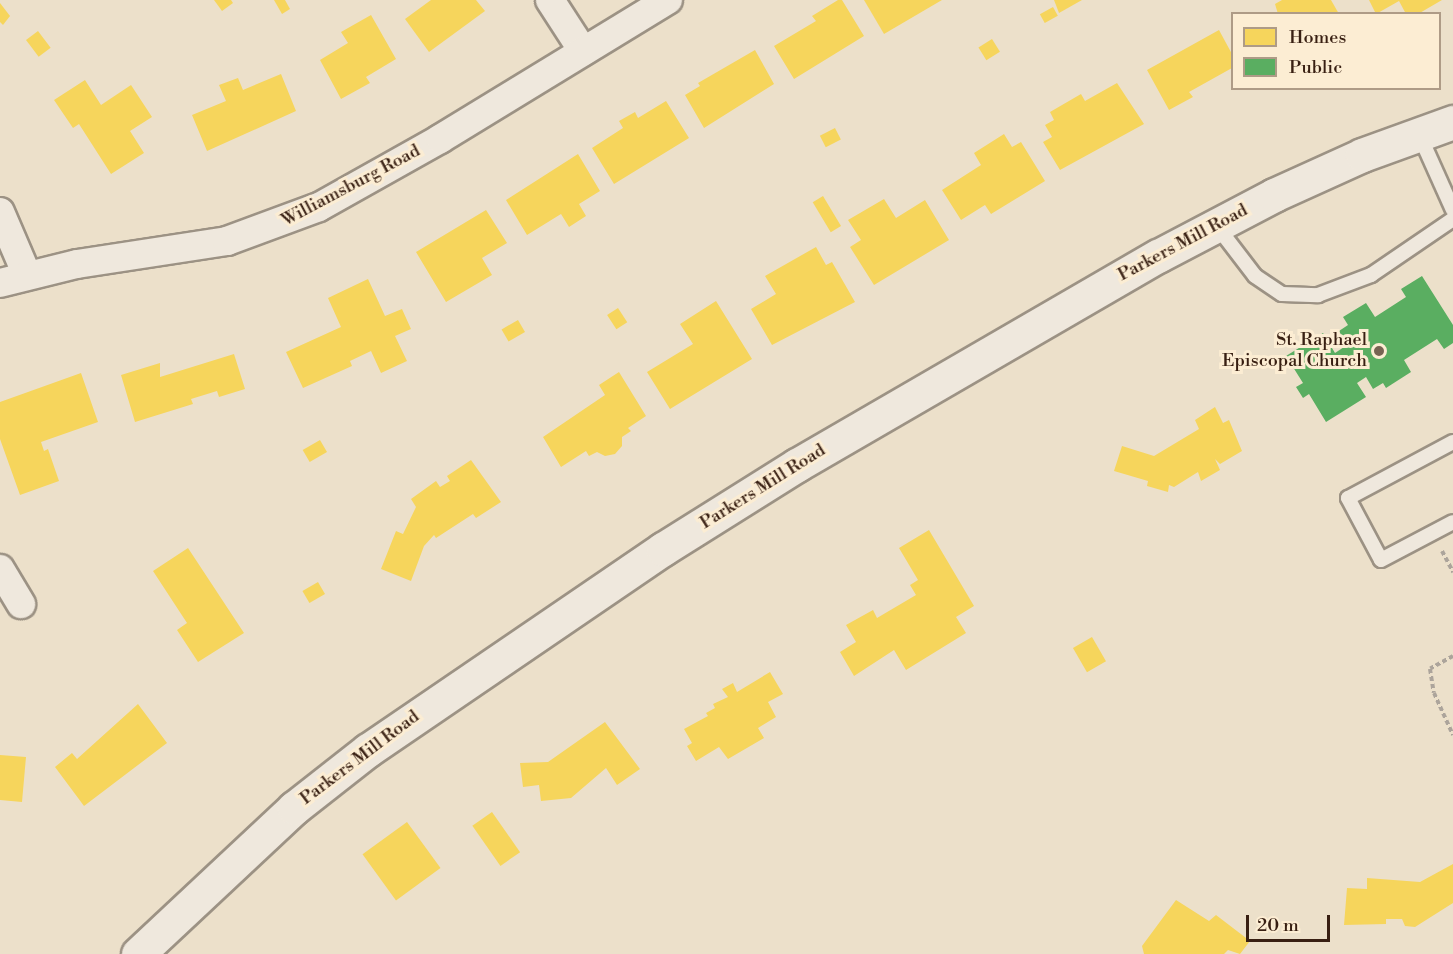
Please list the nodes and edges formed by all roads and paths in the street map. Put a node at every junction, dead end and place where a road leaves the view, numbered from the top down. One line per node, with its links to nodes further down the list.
1 (550, 0): 3 (street)
2 (668, 0): 3 (street, Williamsburg Road)
3 (583, 51): 10 (street, Williamsburg Road)
4 (1453, 122): 5 (main road, Parkers Mill Road)
5 (1419, 134): 6 (lane); 9 (main road, Parkers Mill Road)
6 (1453, 210)
7 (0, 212): 10 (street)
8 (1453, 219): 9 (lane)
9 (1216, 225): 20 (main road, Parkers Mill Road)
10 (27, 275): 11 (street, Williamsburg Road)
11 (0, 283)
12 (1453, 442): 13 (lane)
13 (1453, 522)
14 (1447, 559): 16 (path)
15 (0, 569): 17 (street)
16 (1453, 572)
17 (21, 604)
18 (1453, 656): 19 (path)
19 (1453, 735)
20 (138, 954)

